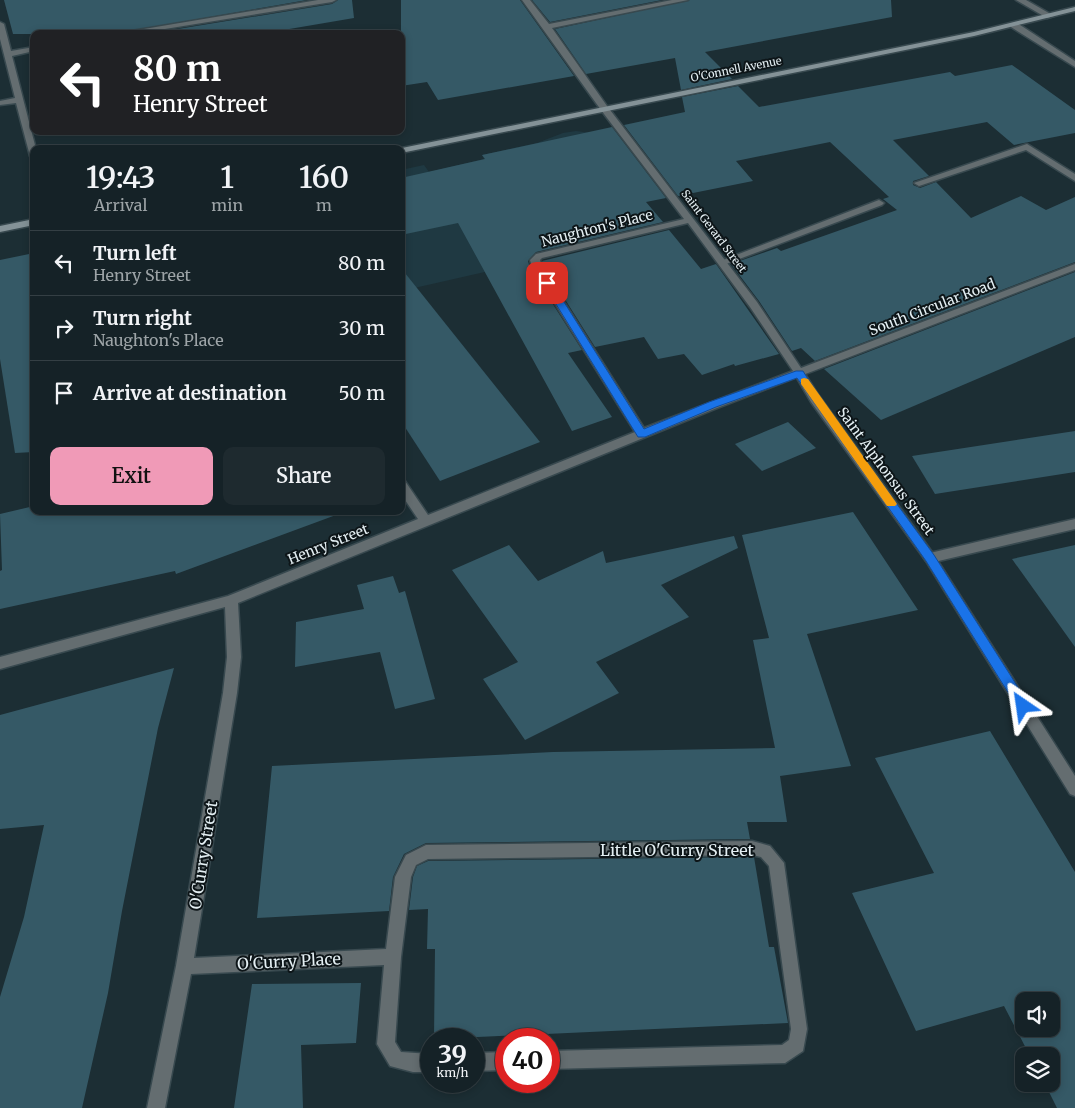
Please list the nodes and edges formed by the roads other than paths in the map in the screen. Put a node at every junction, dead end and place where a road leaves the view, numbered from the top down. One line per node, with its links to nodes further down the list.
1 (332, 0): 10 (street)
2 (526, 0): 9 (street, Saint Gerard Street)
3 (684, 0): 9 (street)
4 (1020, 0): 6 (street)
5 (1075, 10): 6 (main road, O'Connell Avenue)
6 (1050, 16): 8 (main road, O'Connell Avenue)
7 (0, 24): 12 (street)
8 (1014, 25): 13 (street); 16 (main road, O'Connell Avenue)
9 (548, 26): 16 (street, Saint Gerard Street)
10 (143, 30)
11 (30, 50): 12 (street)
12 (8, 54): 14 (street)
13 (1075, 65)
14 (20, 100): 15 (street); 17 (street)
15 (0, 103)
16 (604, 107): 18 (main road, O'Connell Avenue); 22 (street, Saint Gerard Street)
17 (31, 145)
18 (405, 149)
19 (1075, 178): 20 (street)
20 (919, 183)
21 (879, 204): 25 (street)
22 (691, 220): 25 (street, Saint Gerard Street); 28 (street, Naughton's Place)
23 (30, 223): 24 (main road)
24 (0, 229)
25 (723, 262): 27 (street, Saint Gerard Street)
26 (1075, 267): 27 (street, South Circular Road)
27 (799, 373): 28 (street, Henry Street); 32 (street, Saint Alphonsus Street)
28 (642, 434): 30 (street, Henry Street)
29 (405, 490): 30 (street)
30 (425, 520): 33 (street, Henry Street)
31 (1075, 524): 32 (street)
32 (930, 558): 35 (street, Saint Alphonsus Street)
33 (231, 600): 34 (street, Henry Street); 37 (street, O'Curry Street)
34 (0, 663)
35 (1075, 789)
36 (393, 957): 37 (street, O'Curry Place); 38 (street, Little O'Curry Street); 39 (street, Little O'Curry Street)
37 (184, 966): 40 (street, O'Curry Street)
38 (560, 1060)
39 (420, 1063)
40 (156, 1108)

